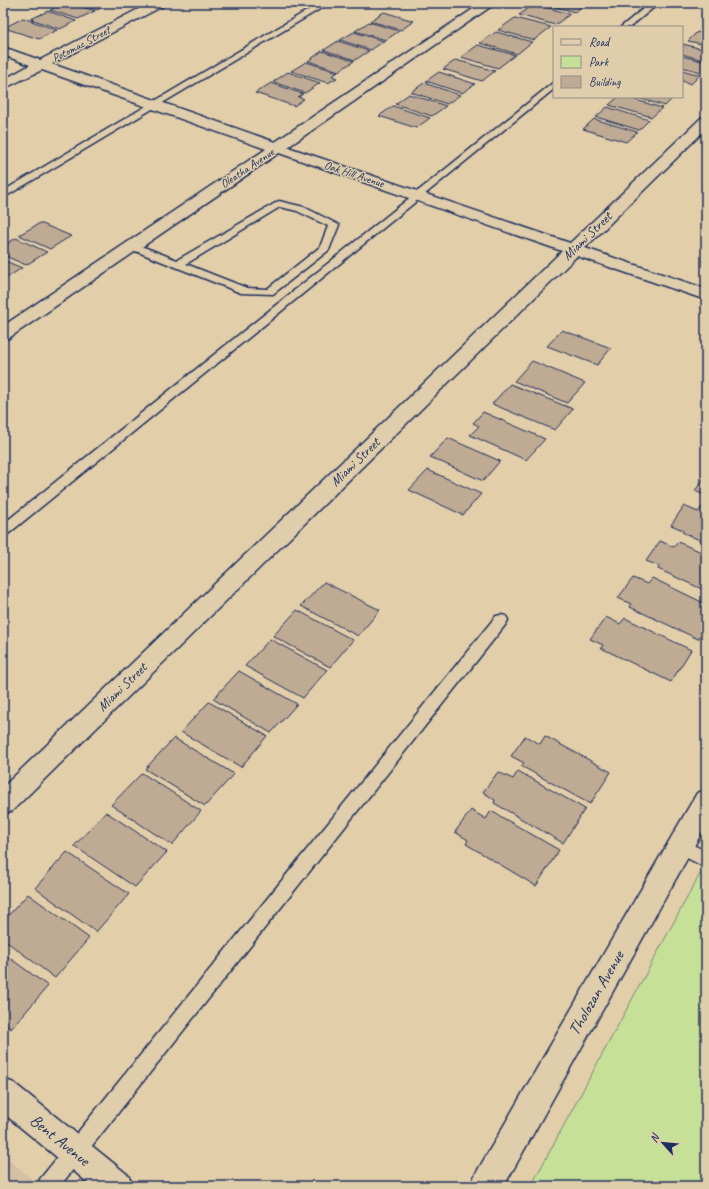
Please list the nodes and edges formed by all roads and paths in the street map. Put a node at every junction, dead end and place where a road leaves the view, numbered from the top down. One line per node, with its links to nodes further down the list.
1 (7, 3): 6 (lane)
2 (159, 3): 9 (street, Potomac Street)
3 (326, 3): 12 (lane)
4 (490, 3): 14 (street, Oleatha Avenue)
5 (655, 3): 7 (lane)
6 (3, 5)
7 (626, 26)
8 (3, 51): 9 (street, Oak Hill Avenue)
9 (40, 65): 10 (street, Potomac Street); 12 (street, Oak Hill Avenue)
10 (3, 85)
11 (553, 86): 16 (lane)
12 (156, 105): 14 (street, Oak Hill Avenue); 15 (lane)
13 (706, 121): 18 (street, Miami Street)
14 (276, 148): 16 (street, Oak Hill Avenue); 17 (street, Oleatha Avenue)
15 (3, 195)
16 (418, 195): 18 (street, Oak Hill Avenue); 22 (lane)
17 (132, 246): 19 (lane); 21 (street, Oleatha Avenue)
18 (574, 250): 20 (street, Oak Hill Avenue); 25 (street, Miami Street)
19 (178, 264): 19 (lane)
20 (706, 296)
21 (3, 334)
22 (3, 531)
23 (501, 620): 29 (lane)
24 (706, 801): 26 (street, Tholozan Avenue)
25 (3, 803)
26 (680, 846): 27 (lane); 32 (street, Tholozan Avenue)
27 (706, 860)
28 (3, 1094): 29 (street, Bent Avenue)
29 (74, 1151): 30 (lane); 31 (street, Bent Avenue)
30 (47, 1186)
31 (117, 1186)
32 (486, 1186)

